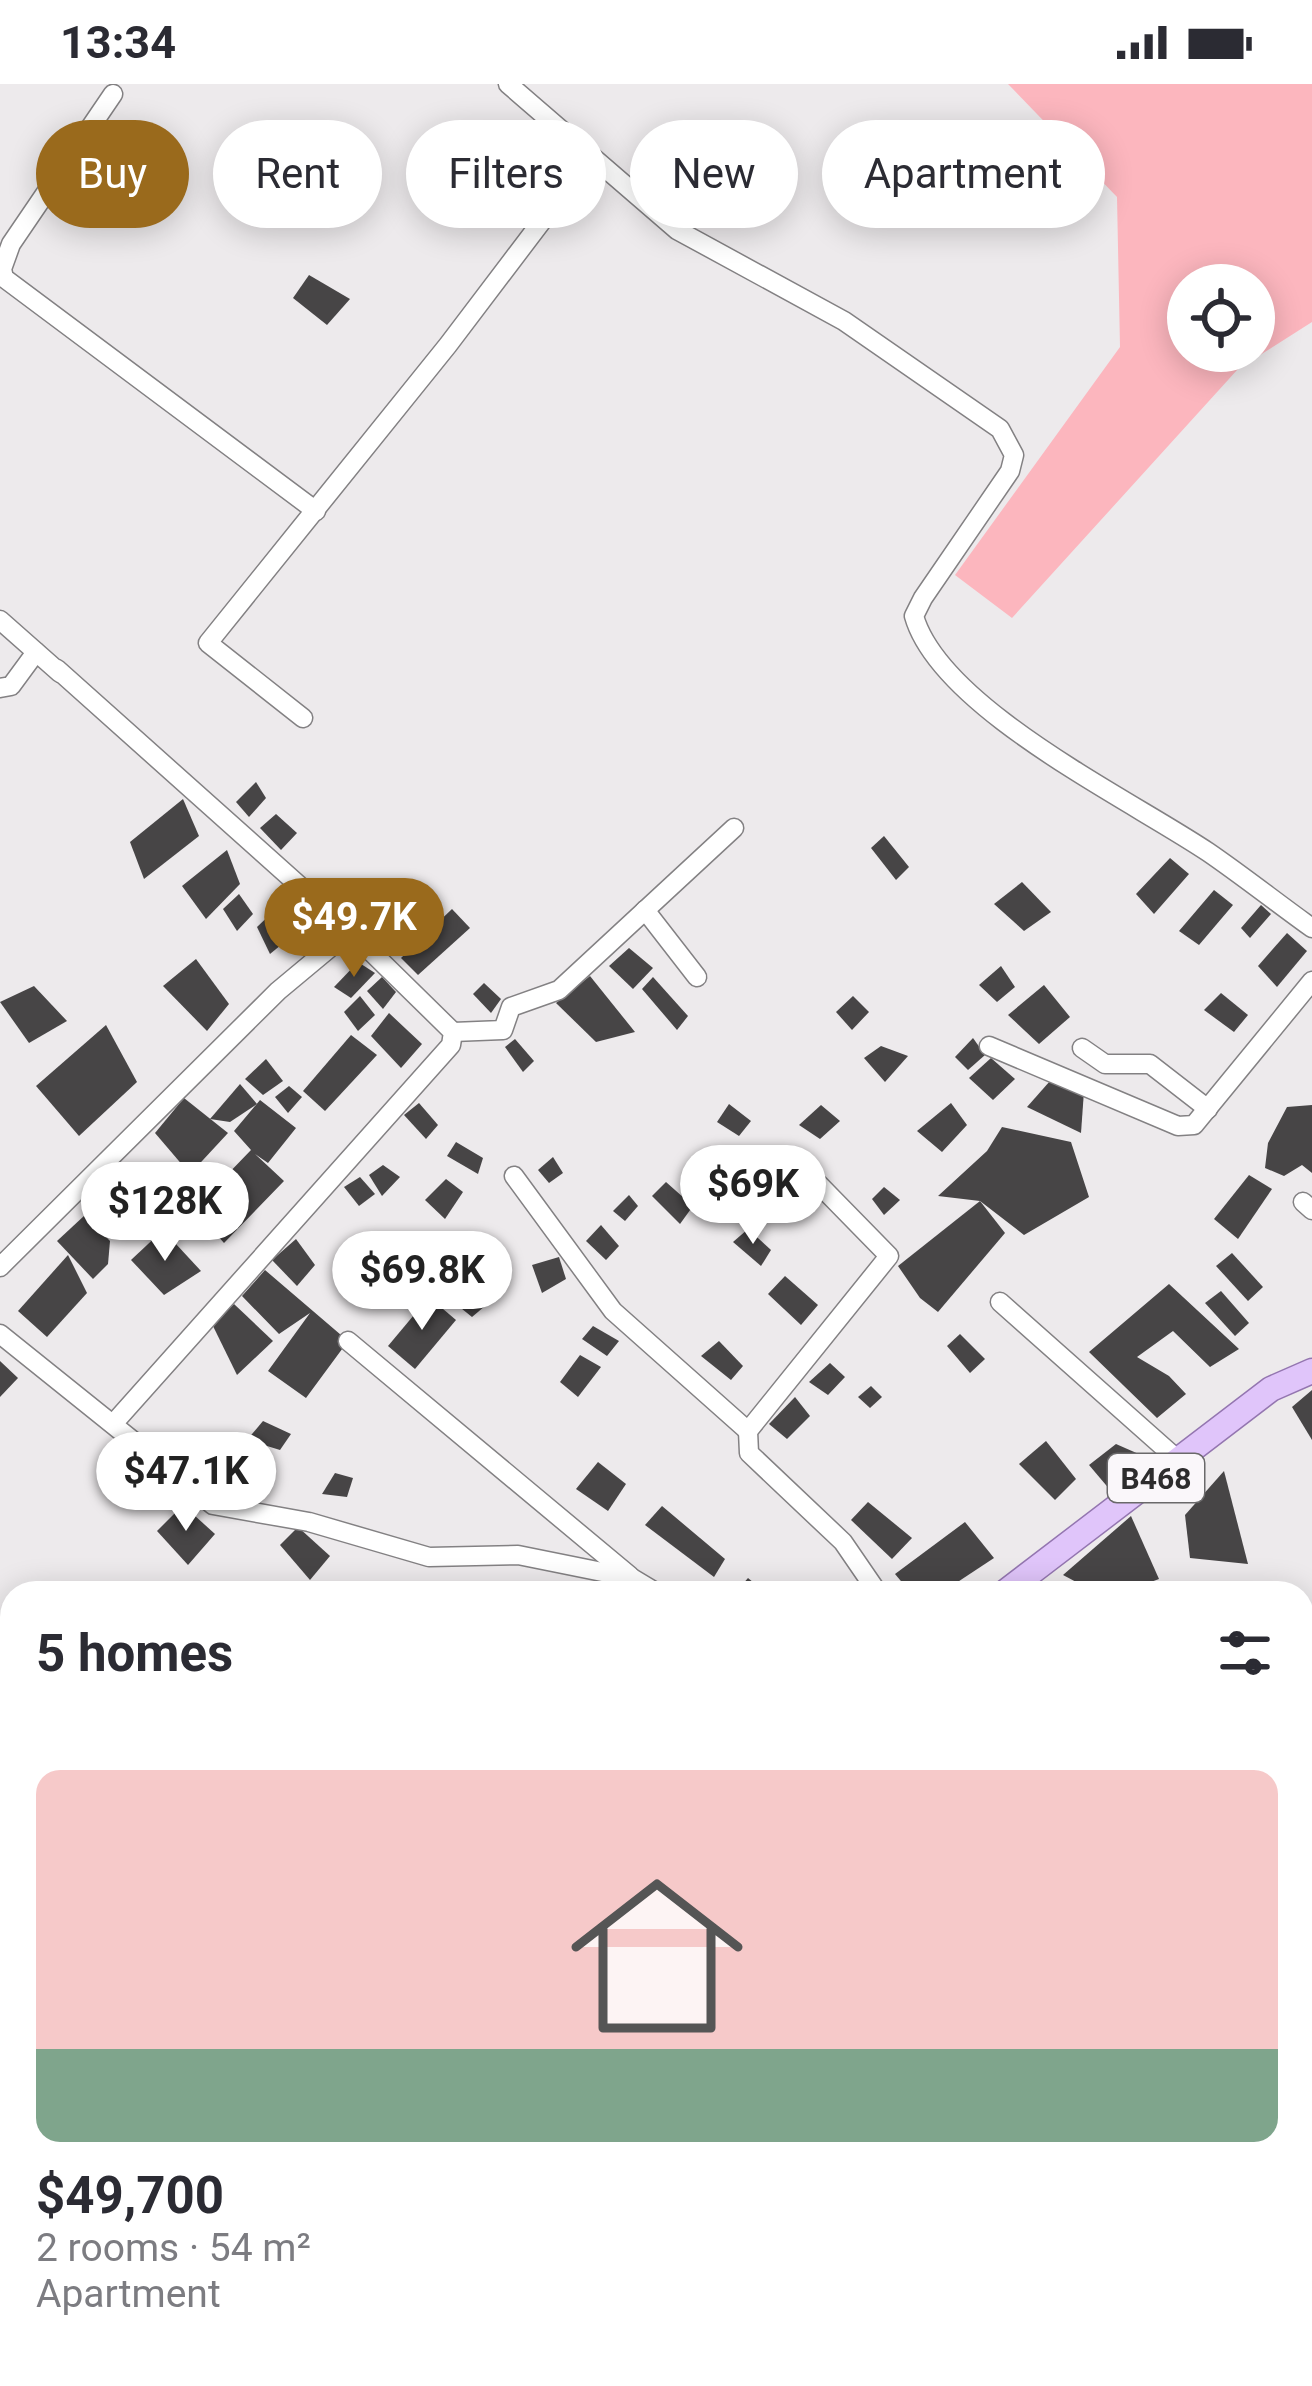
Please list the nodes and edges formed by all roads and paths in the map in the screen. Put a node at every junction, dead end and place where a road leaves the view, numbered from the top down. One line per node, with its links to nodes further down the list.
1 (508, 84): 3 (street)
2 (113, 94): 6 (street)
3 (547, 120)
4 (606, 173): 13 (street)
5 (535, 228): 6 (street)
6 (316, 511): 10 (street)
7 (0, 620): 8 (street)
8 (36, 652): 9 (street); 14 (street)
9 (0, 688)
10 (303, 718)
11 (734, 828): 12 (street)
12 (645, 910): 15 (street); 17 (street)
13 (1312, 928)
14 (350, 931): 17 (street); 23 (street)
15 (697, 976)
16 (1312, 982): 20 (street)
17 (453, 1032): 28 (street)
18 (989, 1046): 20 (street)
19 (1082, 1048): 20 (street)
20 (1208, 1109)
21 (796, 1161): 29 (street)
22 (514, 1176): 29 (street)
23 (0, 1267)
24 (1000, 1302): 30 (street)
25 (0, 1334): 28 (street)
26 (348, 1341): 31 (street)
27 (1312, 1371): 30 (main road, B468)
28 (113, 1424): 31 (street)
29 (748, 1431): 33 (street)
30 (1178, 1460): 34 (main road, B468)
31 (632, 1578): 32 (street)
32 (637, 1581)
33 (870, 1581)
34 (1020, 1581)

